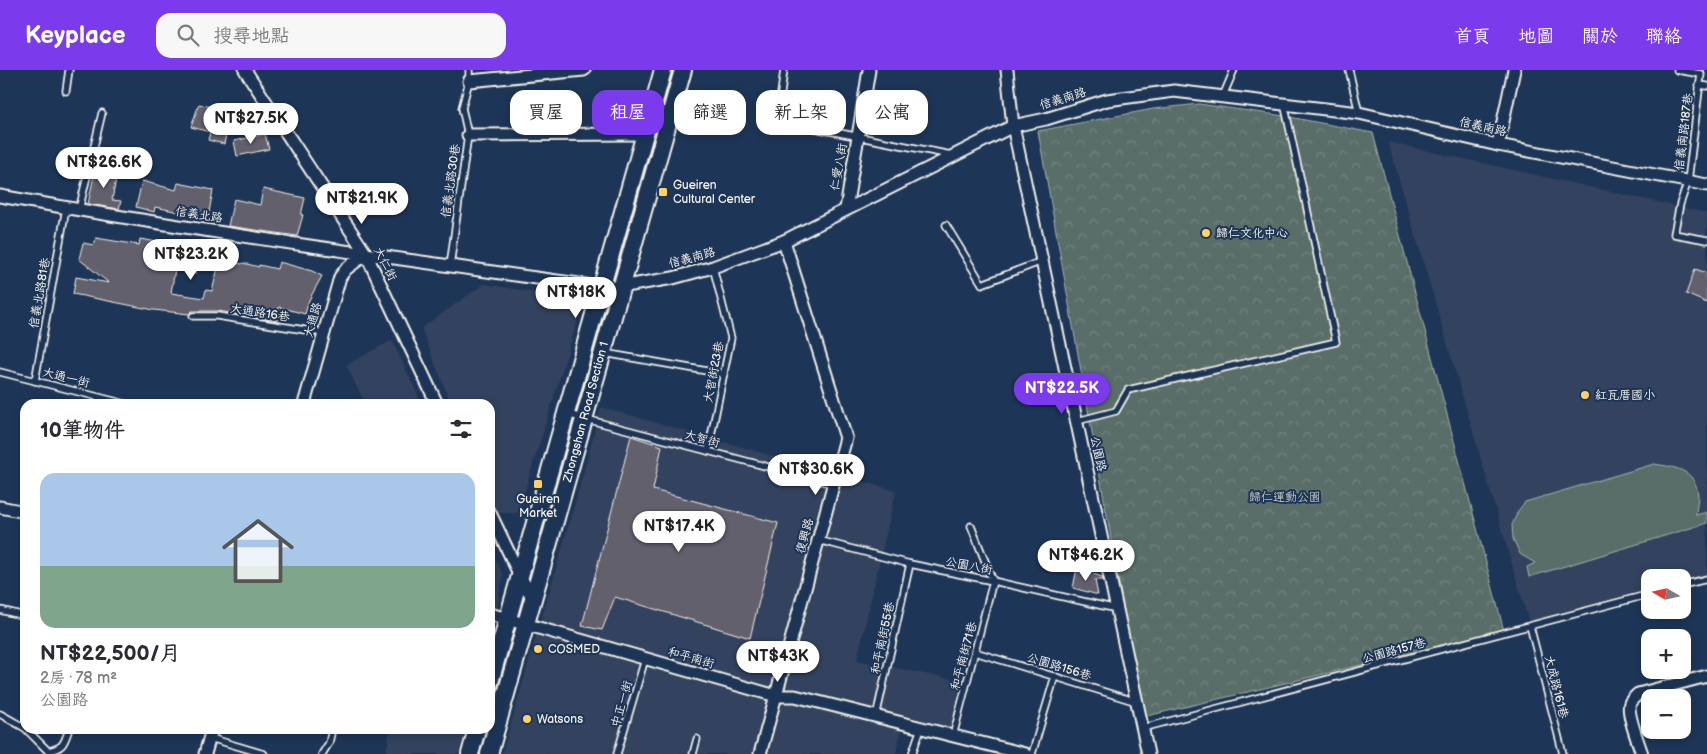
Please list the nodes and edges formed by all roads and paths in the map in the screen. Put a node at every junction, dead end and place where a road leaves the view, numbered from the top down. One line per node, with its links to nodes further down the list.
1 (69, 70): 17 (lane)
2 (245, 70): 38 (street, 大仁街)
3 (584, 70): 13 (street)
4 (663, 70): 16 (main road, Zhongshan Road Section 1)
5 (682, 70): 43 (main road, Zhongshan Road Section 1)
6 (784, 70): 26 (lane)
7 (869, 70): 26 (street, 仁愛八街)
8 (1008, 70): 22 (street, 公園路)
9 (1234, 70): 18 (lane)
10 (1349, 70): 21 (lane)
11 (1514, 70): 27 (street)
12 (1677, 70): 14 (lane, 信義南路187巷)
13 (469, 76): 24 (lane, 信義北路30巷)
14 (1699, 85): 15 (lane, 信義南路187巷); 29 (lane, 信義南路187巷)
15 (1707, 86)
16 (657, 90)
17 (66, 92)
18 (1223, 96): 19 (street, 信義南路); 22 (street, 信義南路)
19 (1284, 103): 21 (street, 信義南路); 55 (lane)
20 (102, 113): 34 (lane)
21 (1359, 113): 27 (street, 信義南路)
22 (1014, 126): 28 (street, 信義南路); 39 (street, 公園路)
23 (592, 134): 24 (street)
24 (468, 135): 40 (lane, 信義北路30巷)
25 (645, 135): 42 (main road, Zhongshan Road Section 1)
26 (858, 137): 28 (lane); 33 (street, 仁愛八街)
27 (1498, 145): 29 (street, 信義南路)
28 (954, 155): 33 (street, 信義南路)
29 (1688, 181): 30 (street, 信義南路); 36 (lane, 信義南路187巷)
30 (1707, 185)
31 (0, 196): 32 (street, 信義北路)
32 (66, 208): 34 (street, 信義北路); 49 (lane, 信義北路81巷)
33 (846, 209): 37 (street, 信義南路)
34 (79, 210): 38 (street, 信義北路)
35 (946, 225): 39 (lane)
36 (1707, 240)
37 (784, 241): 41 (street, 信義南路); 57 (street, 復興路)
38 (366, 254): 40 (street, 信義北路); 45 (street, 大通路); 52 (street, 大仁街)
39 (1042, 261): 55 (street, 公園路)
40 (450, 266): 42 (street, 信義北路)
41 (713, 267): 43 (street, 信義南路); 48 (lane, 大智街23巷)
42 (601, 287): 43 (street, 信義南路); 53 (main road, Zhongshan Road Section 1)
43 (620, 287): 46 (main road, Zhongshan Road Section 1)
44 (192, 316): 45 (lane, 大通路16巷)
45 (324, 333): 51 (street, 大通路)
46 (602, 353): 48 (lane); 54 (main road, Zhongshan Road Section 1)
47 (0, 372): 49 (lane, 大通一街)
48 (724, 374): 56 (lane, 大智街23巷)
49 (35, 381): 50 (lane, 大通一街)
50 (106, 399)
51 (305, 399)
52 (435, 399)
53 (566, 413): 54 (lane, 大智街); 64 (main road, Zhongshan Road Section 1)
54 (584, 418): 56 (lane, 大智街); 69 (main road, Zhongshan Road Section 1)
55 (1077, 421): 70 (street, 公園路)
56 (708, 451): 57 (lane, 大智街)
57 (833, 484): 62 (street, 復興路)
58 (0, 507): 59 (street)
59 (20, 511)
60 (495, 524): 64 (street)
61 (971, 526): 66 (lane)
62 (818, 540): 63 (lane, 公園八街); 82 (street, 復興路)
63 (910, 564): 66 (lane, 公園八街); 85 (lane, 和平南街55巷)
64 (520, 576): 69 (street); 74 (main road, Zhongshan Road Section 1)
65 (1707, 579): 67 (lane)
66 (993, 581): 70 (lane, 公園八街); 77 (lane, 和平南街71巷)
67 (1691, 583)
68 (1641, 596): 76 (lane, 公園路157巷)
69 (533, 599): 75 (main road, Zhongshan Road Section 1)
70 (1117, 609): 83 (street, 公園路)
71 (0, 610): 72 (lane)
72 (20, 615)
73 (495, 615): 74 (street, 和平南街)
74 (508, 618): 75 (street, 和平南街); 79 (main road, Zhongshan Road Section 1)
75 (527, 624): 78 (street, 和平南街); 89 (main road, Zhongshan Road Section 1)
76 (1530, 626): 88 (lane, 公園路157巷); 111 (lane, 大成路161巷)
77 (975, 652): 80 (lane, 公園路156巷); 96 (lane, 和平南街71巷)
78 (645, 659): 82 (street, 和平南街); 104 (lane, 中正一街)
79 (495, 664)
80 (1055, 676): 83 (lane, 公園路156巷); 109 (lane)
81 (1707, 676): 112 (street)
82 (776, 696): 85 (street, 和平南街); 106 (street, 復興路)
83 (1137, 702): 88 (street, 公園路)
84 (0, 714): 86 (lane)
85 (876, 717): 87 (street, 和平南街)
86 (20, 725)
87 (920, 728): 96 (street, 和平南街); 107 (lane)
88 (1143, 728): 110 (street, 公園路)
89 (495, 733)
90 (31, 734): 91 (lane)
91 (68, 734)
92 (211, 734): 99 (street); 100 (lane)
93 (331, 734): 101 (lane)
94 (476, 734): 102 (main road)
95 (495, 734): 103 (main road, Zhongshan Road Section 1)
96 (953, 736): 98 (street, 和平南街)
97 (697, 739): 105 (lane)
98 (1001, 751): 108 (street, 和平南街)
99 (205, 754)
100 (264, 754)
101 (322, 754)
102 (470, 754)
103 (489, 754)
104 (618, 754)
105 (693, 754)
106 (760, 754)
107 (912, 754)
108 (1025, 754)
109 (1032, 754)
110 (1148, 754)
111 (1563, 754)
112 (1642, 754)

